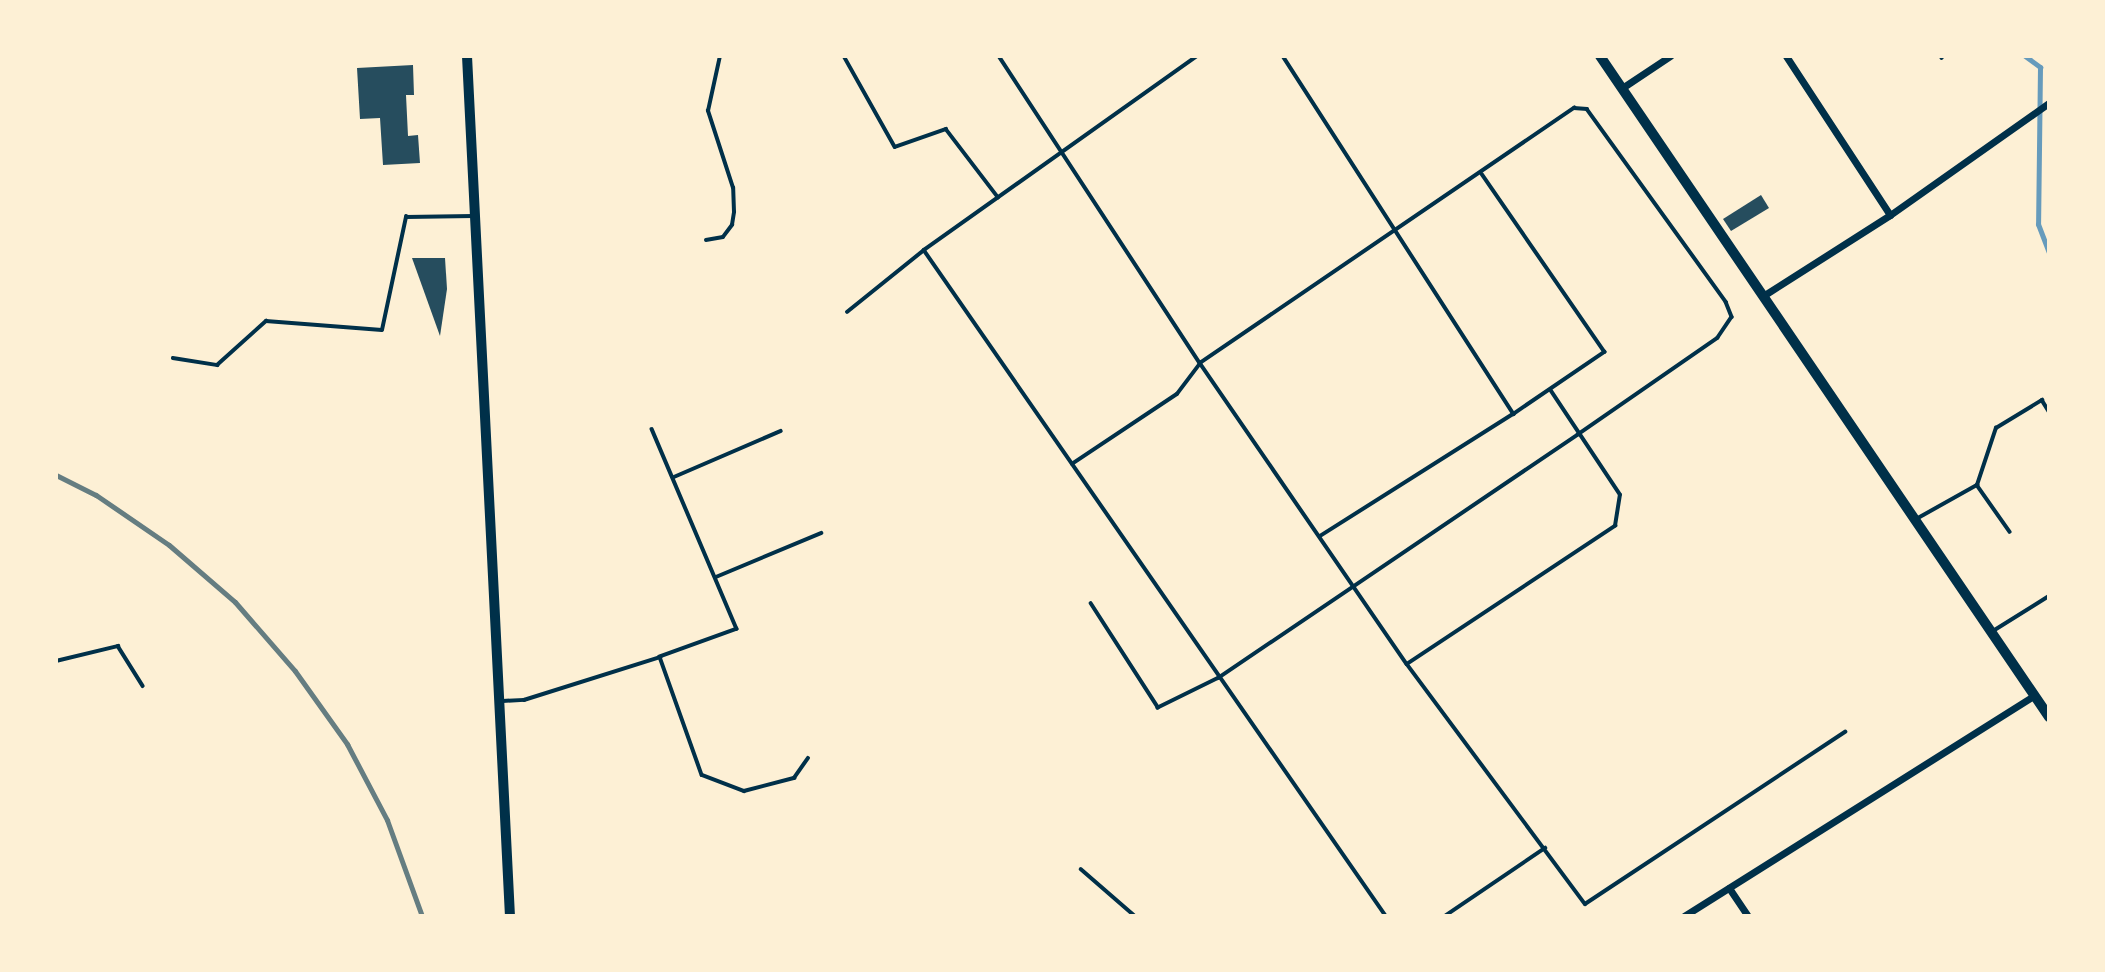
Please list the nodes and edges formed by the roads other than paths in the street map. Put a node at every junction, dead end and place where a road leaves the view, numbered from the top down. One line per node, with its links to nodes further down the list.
1 (467, 56): 16 (street)
2 (720, 56): 18 (lane)
3 (844, 56): 14 (lane)
4 (999, 56): 12 (lane)
5 (1196, 56): 12 (lane)
6 (1283, 56): 17 (lane)
7 (1600, 56): 10 (main road)
8 (1670, 56): 10 (street)
9 (1786, 56): 15 (street)
10 (1622, 88): 20 (main road)
11 (2049, 103): 15 (street)
12 (1062, 150): 14 (lane); 23 (lane)
13 (1482, 174): 17 (lane); 24 (lane); 29 (lane)
14 (998, 197): 19 (lane)
15 (1890, 215): 20 (street)
16 (475, 216): 22 (lane); 48 (street)
17 (1397, 233): 23 (lane); 26 (lane)
18 (706, 240)
19 (924, 250): 21 (lane); 30 (lane)
20 (1766, 294): 33 (main road)
21 (847, 312)
22 (173, 358)
23 (1200, 363): 30 (lane); 36 (lane)
24 (1551, 391): 26 (lane); 29 (lane)
25 (2049, 411): 32 (lane)
26 (1514, 414): 36 (lane)
27 (652, 429): 31 (lane)
28 (781, 431): 31 (lane)
29 (1578, 435): 38 (lane); 44 (lane)
30 (1072, 464): 45 (lane)
31 (674, 477): 37 (lane)
32 (1977, 485): 33 (lane); 34 (lane)
33 (1916, 519): 41 (main road)
34 (2010, 532)
35 (821, 533): 37 (lane)
36 (1321, 536): 38 (lane)
37 (716, 577): 42 (lane)
38 (1355, 584): 44 (lane); 45 (lane)
39 (2049, 596): 41 (lane)
40 (1091, 604): 45 (lane)
41 (1992, 632): 47 (main road)
42 (660, 657): 48 (lane); 51 (lane)
43 (56, 661): 46 (lane)
44 (1407, 664): 52 (lane)
45 (1219, 678): 57 (lane)
46 (143, 686)
47 (2034, 696): 49 (main road); 54 (street)
48 (500, 701): 55 (street)
49 (2049, 717)
50 (1845, 732): 52 (lane)
51 (808, 758)
52 (1545, 848): 58 (lane)
53 (1081, 869): 56 (lane)
54 (1730, 888): 59 (street); 60 (street)
55 (510, 916)
56 (1135, 916)
57 (1387, 916)
58 (1445, 916)
59 (1684, 916)
60 (1748, 916)

